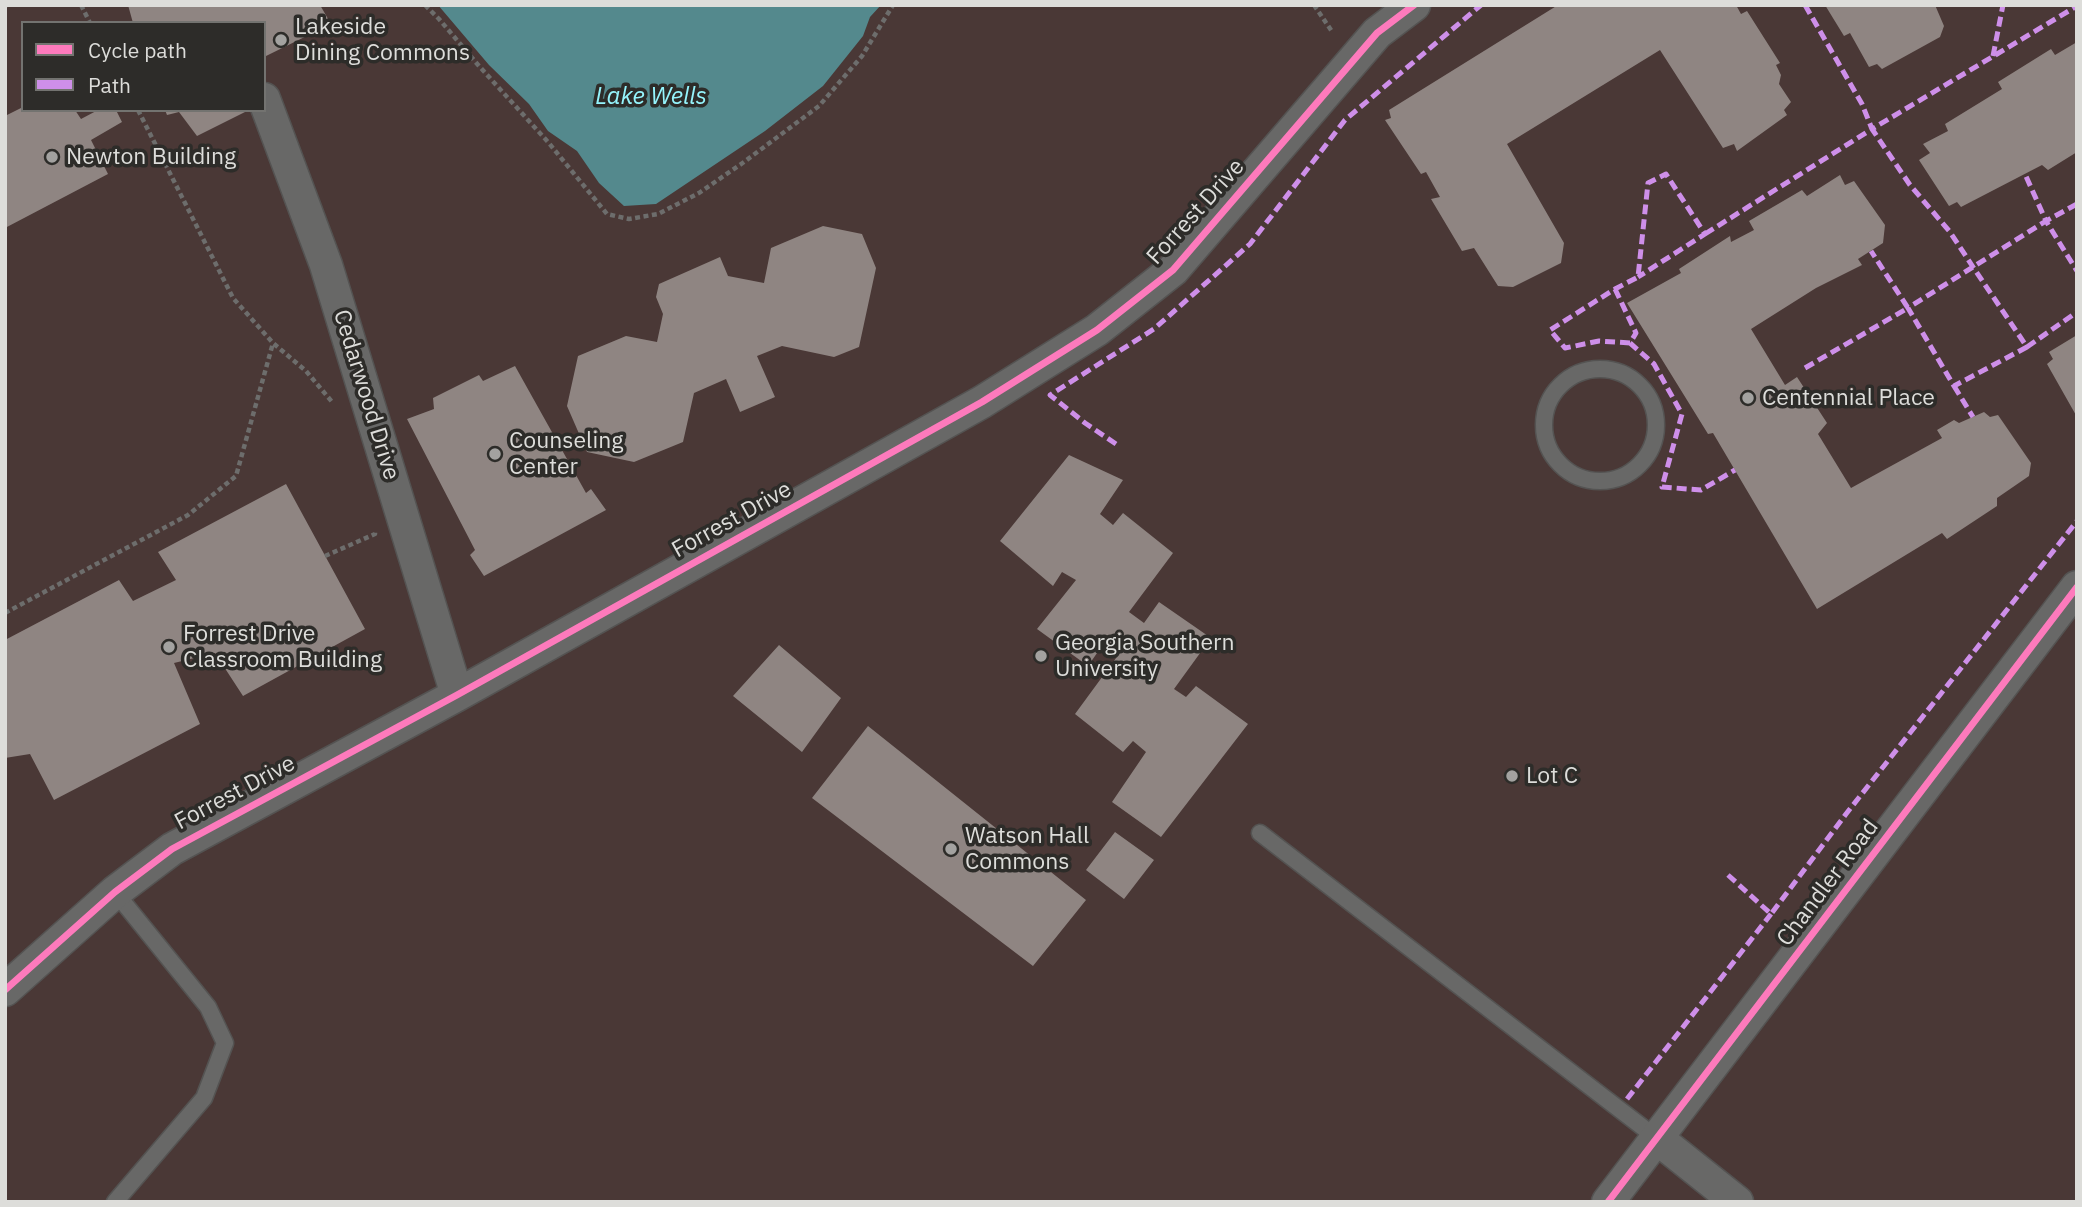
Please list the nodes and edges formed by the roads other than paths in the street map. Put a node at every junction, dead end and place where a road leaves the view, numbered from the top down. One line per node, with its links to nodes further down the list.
1 (1404, 8): 5 (street, Forrest Drive)
2 (266, 104): 5 (street, Cedarwood Drive)
3 (1584, 479): 3 (lane)
4 (2077, 587): 9 (street, Chandler Road)
5 (457, 695): 7 (street, Forrest Drive)
6 (1259, 833): 9 (lane)
7 (115, 892): 8 (street, Forrest Drive); 10 (lane)
8 (5, 990)
9 (1658, 1139): 11 (street, Chandler Road); 12 (street)
10 (116, 1202)
11 (1608, 1202)
12 (1737, 1202)

